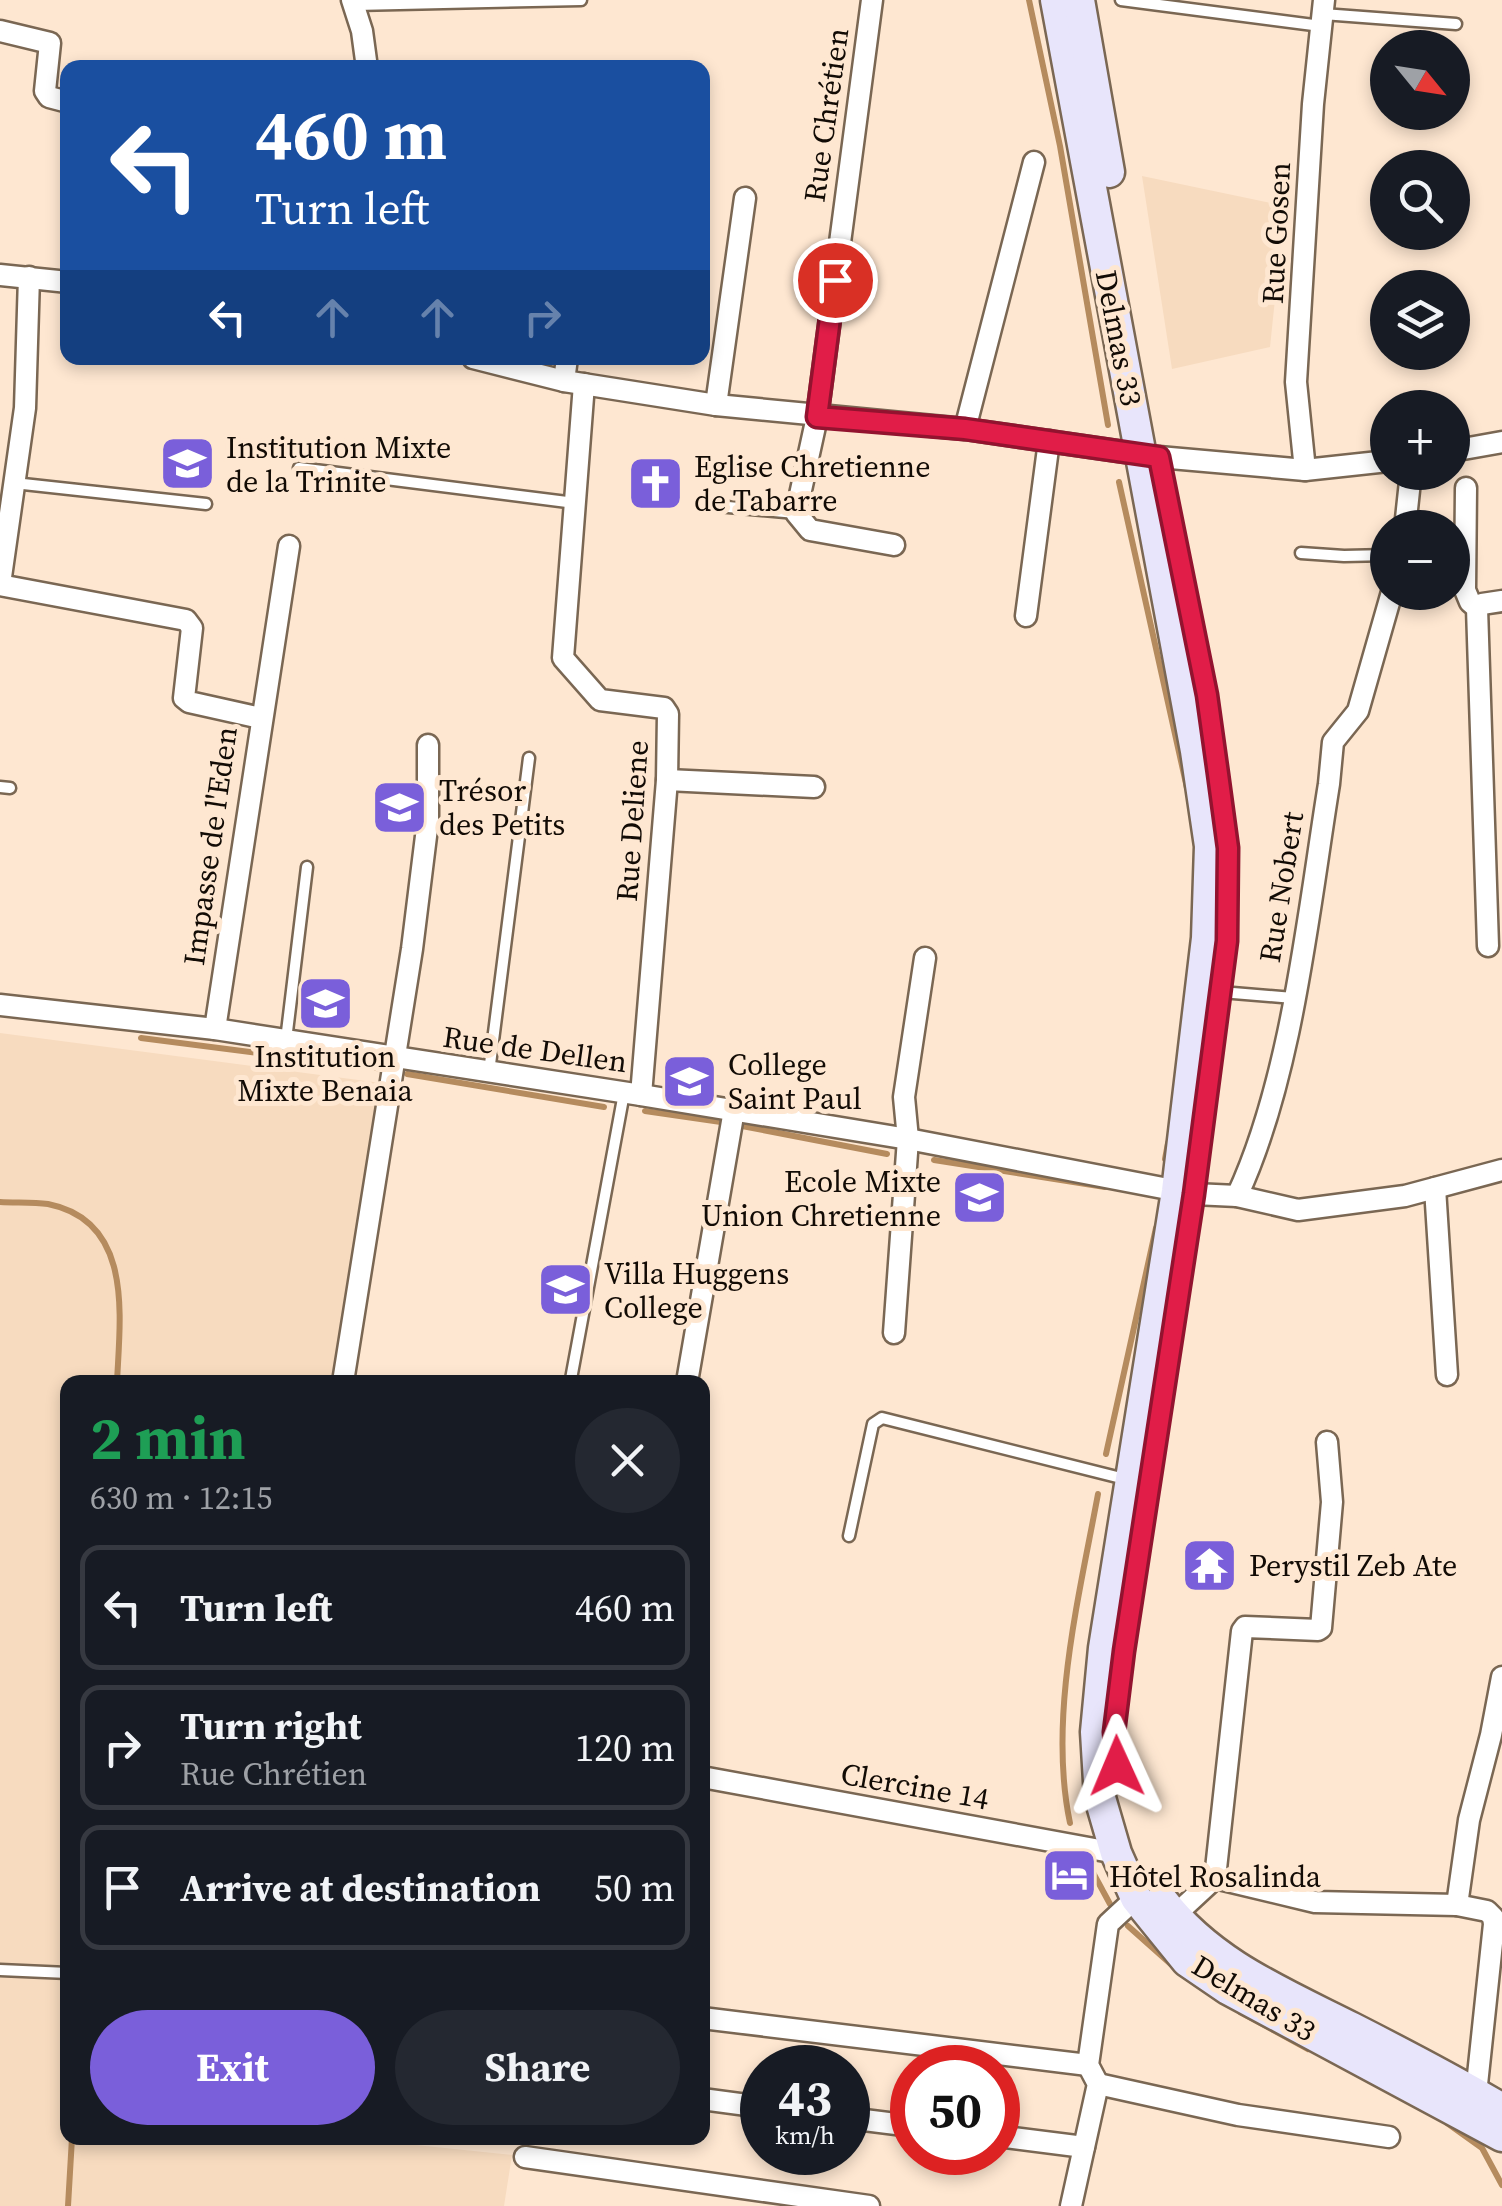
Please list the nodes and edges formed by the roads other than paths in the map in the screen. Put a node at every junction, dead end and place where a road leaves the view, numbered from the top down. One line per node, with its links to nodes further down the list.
1 (581, 0): 6 (lane)
2 (872, 0): 21 (street, Rue Chrétien)
3 (1056, 0): 26 (main road, Delmas 33)
4 (1078, 0): 26 (main road, Delmas 33)
5 (1121, 0): 7 (lane)
6 (354, 2): 10 (street)
7 (1322, 13): 8 (lane); 29 (street, Rue Gosen)
8 (1456, 24)
9 (0, 31): 11 (street)
10 (365, 60)
11 (60, 100)
12 (1034, 162): 22 (street)
13 (745, 198): 20 (street)
14 (0, 275): 15 (street)
15 (28, 277): 16 (street); 30 (street)
16 (60, 281)
17 (502, 365): 19 (street)
18 (569, 365): 19 (street, Rue Deliene)
19 (574, 382): 20 (street); 32 (street, Rue Deliene)
20 (716, 406): 21 (street)
21 (817, 417): 22 (street); 35 (street, Rue Chrétien)
22 (965, 429): 23 (street)
23 (1049, 441): 26 (street); 44 (street)
24 (1502, 442): 25 (street)
25 (1470, 448)
26 (1150, 456): 29 (street); 53 (main road, Delmas 33); 65 (main road, Delmas 33)
27 (1370, 463): 29 (street)
28 (299, 468): 32 (lane)
29 (1305, 470)
30 (13, 483): 33 (lane); 40 (street)
31 (1466, 490): 42 (street)
32 (576, 503): 48 (street, Rue Deliene)
33 (206, 504)
34 (717, 506): 35 (lane)
35 (796, 512): 37 (street)
36 (289, 546): 45 (street)
37 (894, 546)
38 (1302, 552): 39 (lane)
39 (1370, 555)
40 (0, 584): 45 (street, Impasse de l'Eden)
41 (1502, 600): 42 (street)
42 (1477, 608): 51 (street)
43 (1387, 610): 54 (street, Rue Nobert)
44 (1026, 616)
45 (261, 718): 56 (street, Impasse de l'Eden)
46 (428, 746): 58 (street)
47 (529, 758): 59 (lane)
48 (667, 780): 49 (street); 60 (street, Rue Deliene)
49 (814, 787)
50 (306, 867): 57 (lane)
51 (1488, 946)
52 (925, 958): 62 (street)
53 (1221, 992): 54 (lane); 65 (main road, Delmas 33)
54 (1293, 998): 66 (street, Rue Nobert)
55 (0, 1005): 56 (street, Rue de Dellen)
56 (215, 1029): 57 (street, Rue de Dellen)
57 (286, 1042): 58 (street, Rue de Dellen)
58 (395, 1059): 59 (street, Rue de Dellen); 69 (street)
59 (489, 1073): 60 (street, Rue de Dellen)
60 (632, 1094): 61 (street, Rue de Dellen); 70 (lane)
61 (734, 1110): 62 (street, Rue de Dellen); 71 (street)
62 (908, 1139): 65 (street, Rue de Dellen); 67 (street)
63 (1502, 1170): 64 (street, Rue de Dellen)
64 (1435, 1188): 66 (street, Rue de Dellen); 68 (street)
65 (1186, 1193): 66 (street, Rue de Dellen); 73 (main road, Delmas 33); 81 (main road, Delmas 33)
66 (1237, 1196)
67 (894, 1333)
68 (1447, 1374)
69 (344, 1375)
70 (571, 1375)
71 (688, 1375)
72 (1327, 1442): 78 (street)
73 (1130, 1480): 74 (lane); 77 (main road, Delmas 33)
74 (849, 1536)
75 (1502, 1677): 80 (street)
76 (710, 1778): 77 (street, Clercine 14)
77 (1116, 1854): 79 (main road, Delmas 33)
78 (1214, 1878): 80 (street); 81 (street)
79 (1136, 1898): 85 (street); 88 (main road, Delmas 33)
80 (1457, 1904): 88 (street)
81 (1174, 1916): 88 (main road, Delmas 33)
82 (0, 1970): 83 (lane)
83 (60, 1973)
84 (710, 2019): 85 (street)
85 (1093, 2074): 89 (street); 91 (street)
86 (710, 2100): 87 (street)
87 (740, 2104)
88 (1493, 2122)
89 (1389, 2137)
90 (1020, 2139): 91 (street)
91 (1084, 2148): 95 (street)
92 (525, 2157): 93 (street)
93 (836, 2203): 94 (street)
94 (869, 2206)
95 (1071, 2206)

